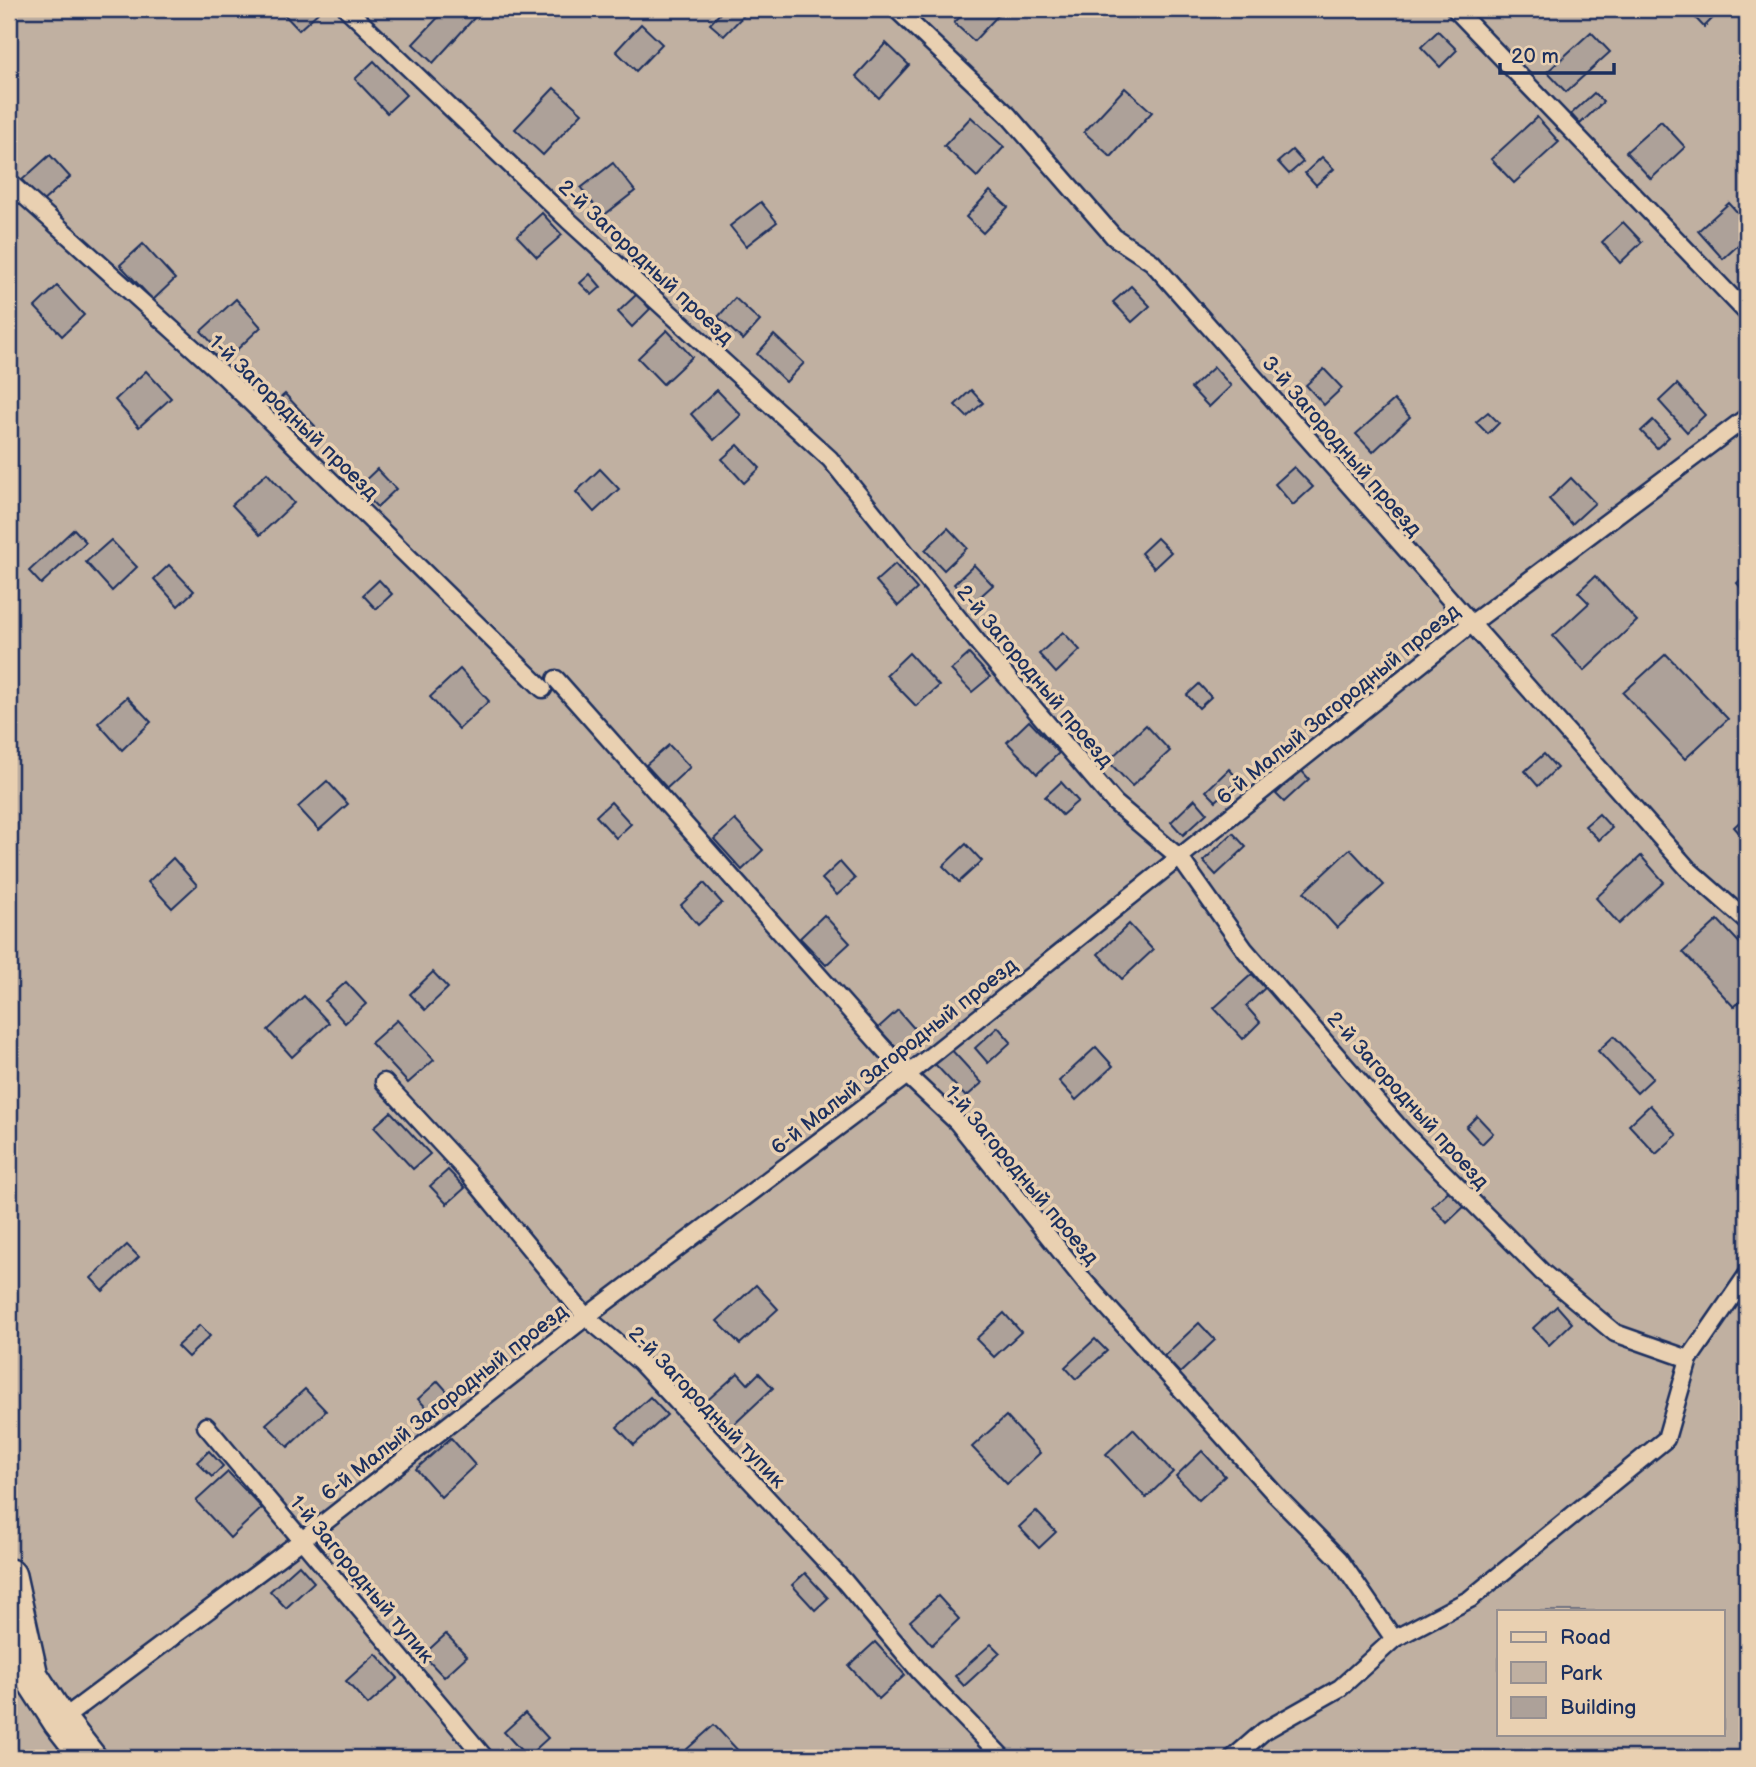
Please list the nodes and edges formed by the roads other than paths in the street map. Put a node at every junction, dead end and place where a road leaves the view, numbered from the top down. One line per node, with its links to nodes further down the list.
1 (347, 9): 8 (lane, 2-й Загородный проезд)
2 (896, 9): 7 (lane, 3-й Загородный проезд)
3 (1455, 9): 5 (lane)
4 (9, 182): 10 (lane, 1-й Загородный проезд)
5 (1747, 313)
6 (1747, 417): 7 (lane, 6-й Малый Загородный проезд)
7 (1471, 624): 8 (lane, 6-й Малый Загородный проезд); 9 (lane, 3-й Загородный проезд)
8 (1180, 858): 10 (lane, 6-й Малый Загородный проезд); 14 (lane, 2-й Загородный проезд)
9 (1747, 921)
10 (907, 1075): 13 (lane, 6-й Малый Загородный проезд); 18 (lane, 1-й Загородный проезд)
11 (384, 1082): 13 (lane, 2-й Загородный тупик)
12 (1747, 1275): 14 (lane)
13 (586, 1317): 16 (lane, 6-й Малый Загородный проезд); 22 (lane, 2-й Загородный тупик)
14 (1689, 1359): 18 (lane)
15 (206, 1426): 16 (lane, 1-й Загородный тупик)
16 (302, 1540): 19 (lane, 6-й Малый Загородный проезд); 21 (lane, 1-й Загородный тупик)
17 (9, 1576): 19 (street)
18 (1394, 1639): 23 (lane)
19 (60, 1721): 20 (street)
20 (89, 1758)
21 (485, 1758)
22 (1003, 1758)
23 (1233, 1758)

